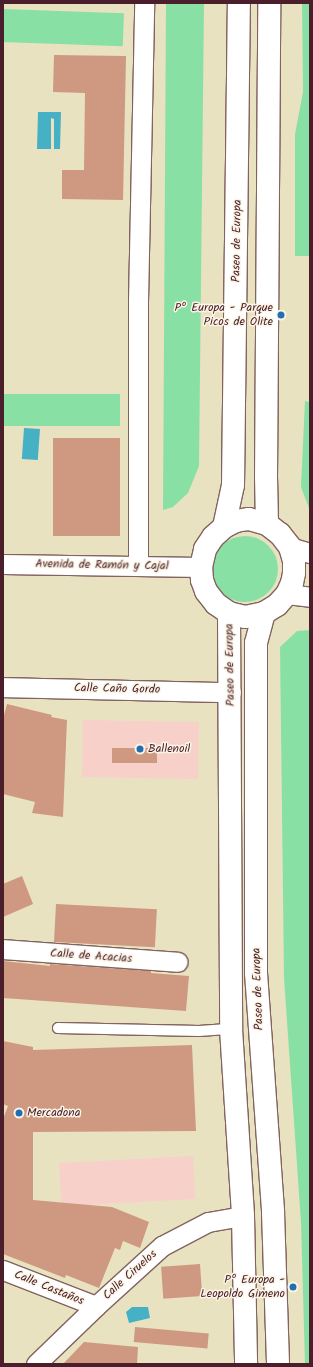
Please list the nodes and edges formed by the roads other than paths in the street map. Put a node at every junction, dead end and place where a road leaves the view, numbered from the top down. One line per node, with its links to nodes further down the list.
1 (144, 3): 8 (street)
2 (239, 3): 5 (main road, Paseo de Europa)
3 (270, 3): 4 (main road)
4 (267, 524): 5 (main road); 6 (main road)
5 (224, 527): 9 (main road)
6 (300, 550): 10 (main road)
7 (3, 564): 8 (street, Avenida de Ramón y Cajal)
8 (138, 566): 9 (street, Avenida de Ramón y Cajal)
9 (201, 567): 12 (main road)
10 (287, 594): 11 (street); 13 (main road)
11 (310, 597)
12 (229, 613): 13 (main road); 15 (main road, Paseo de Europa)
13 (264, 614): 25 (main road, Paseo de Europa)
14 (3, 687): 15 (street, Calle Caño Gordo)
15 (231, 692): 19 (main road, Paseo de Europa)
16 (3, 949): 17 (street, Calle de Acacias)
17 (178, 962)
18 (58, 1028): 19 (lane)
19 (231, 1029): 20 (main road, Paseo de Europa)
20 (243, 1216): 22 (street, Calle Ciruelos); 24 (main road, Paseo de Europa)
21 (3, 1270): 22 (street, Calle Castaños)
22 (96, 1306): 23 (street, Calle Ciruelos)
23 (36, 1364)
24 (246, 1364)
25 (278, 1364)

